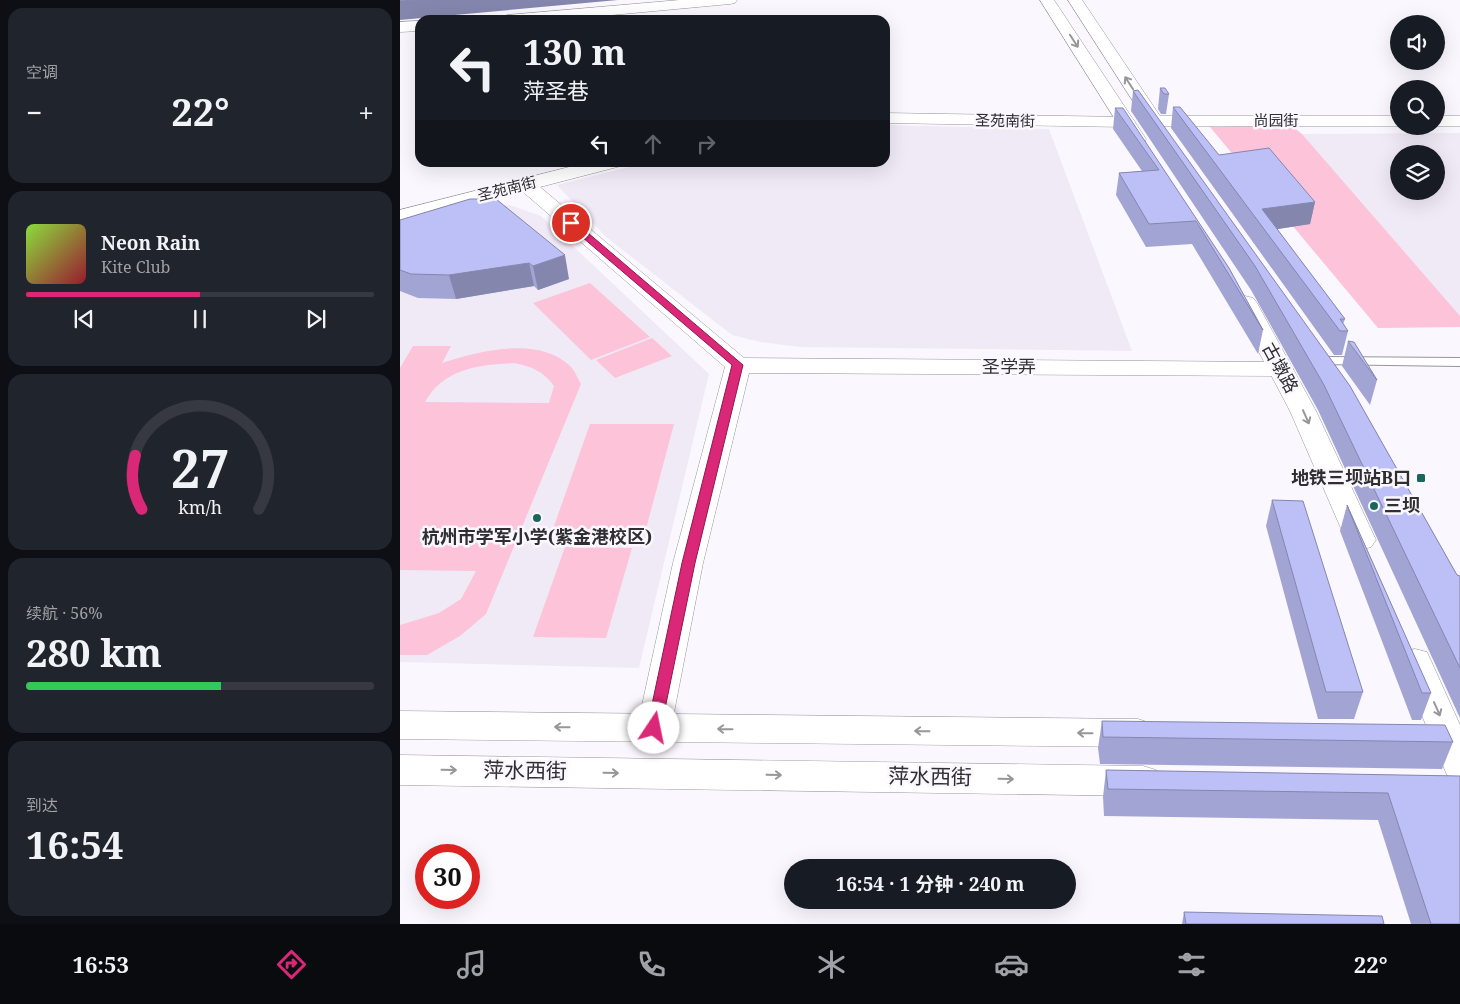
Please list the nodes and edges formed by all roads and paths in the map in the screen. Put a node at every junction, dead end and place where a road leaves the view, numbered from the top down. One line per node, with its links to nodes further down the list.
1 (730, 0): 4 (street)
2 (1047, 0): 12 (street, one-way to 12)
3 (1075, 0): 8 (street, one-way to 3)
4 (563, 15)
5 (415, 26): 6 (street)
6 (400, 27)
7 (890, 118): 12 (street, 圣苑南街)
8 (1154, 121): 9 (street, 尚园街); 13 (street)
9 (1390, 121)
10 (1445, 121): 11 (street)
11 (1460, 121)
12 (1126, 122): 14 (street)
13 (1171, 144)
14 (1147, 154)
15 (594, 167): 16 (street, 圣苑南街)
16 (525, 184): 17 (street, 圣苑南街); 21 (street)
17 (400, 216)
18 (1233, 282): 22 (street, 古墩路)
19 (1318, 353): 20 (lane); 23 (street)
20 (1460, 362)
21 (738, 365): 22 (street, 圣学弄); 27 (street)
22 (1281, 369): 24 (street, 古墩路, one-way to 24)
23 (1338, 382)
24 (1370, 560)
25 (1406, 640): 30 (street, one-way to 30)
26 (400, 725): 27 (street, one-way to 26)
27 (654, 728): 28 (street, one-way to 27)
28 (1173, 734)
29 (1414, 736): 30 (street)
30 (1452, 762)
31 (403, 776): 32 (street, 萍水西街, one-way to 32)
32 (1178, 781)

